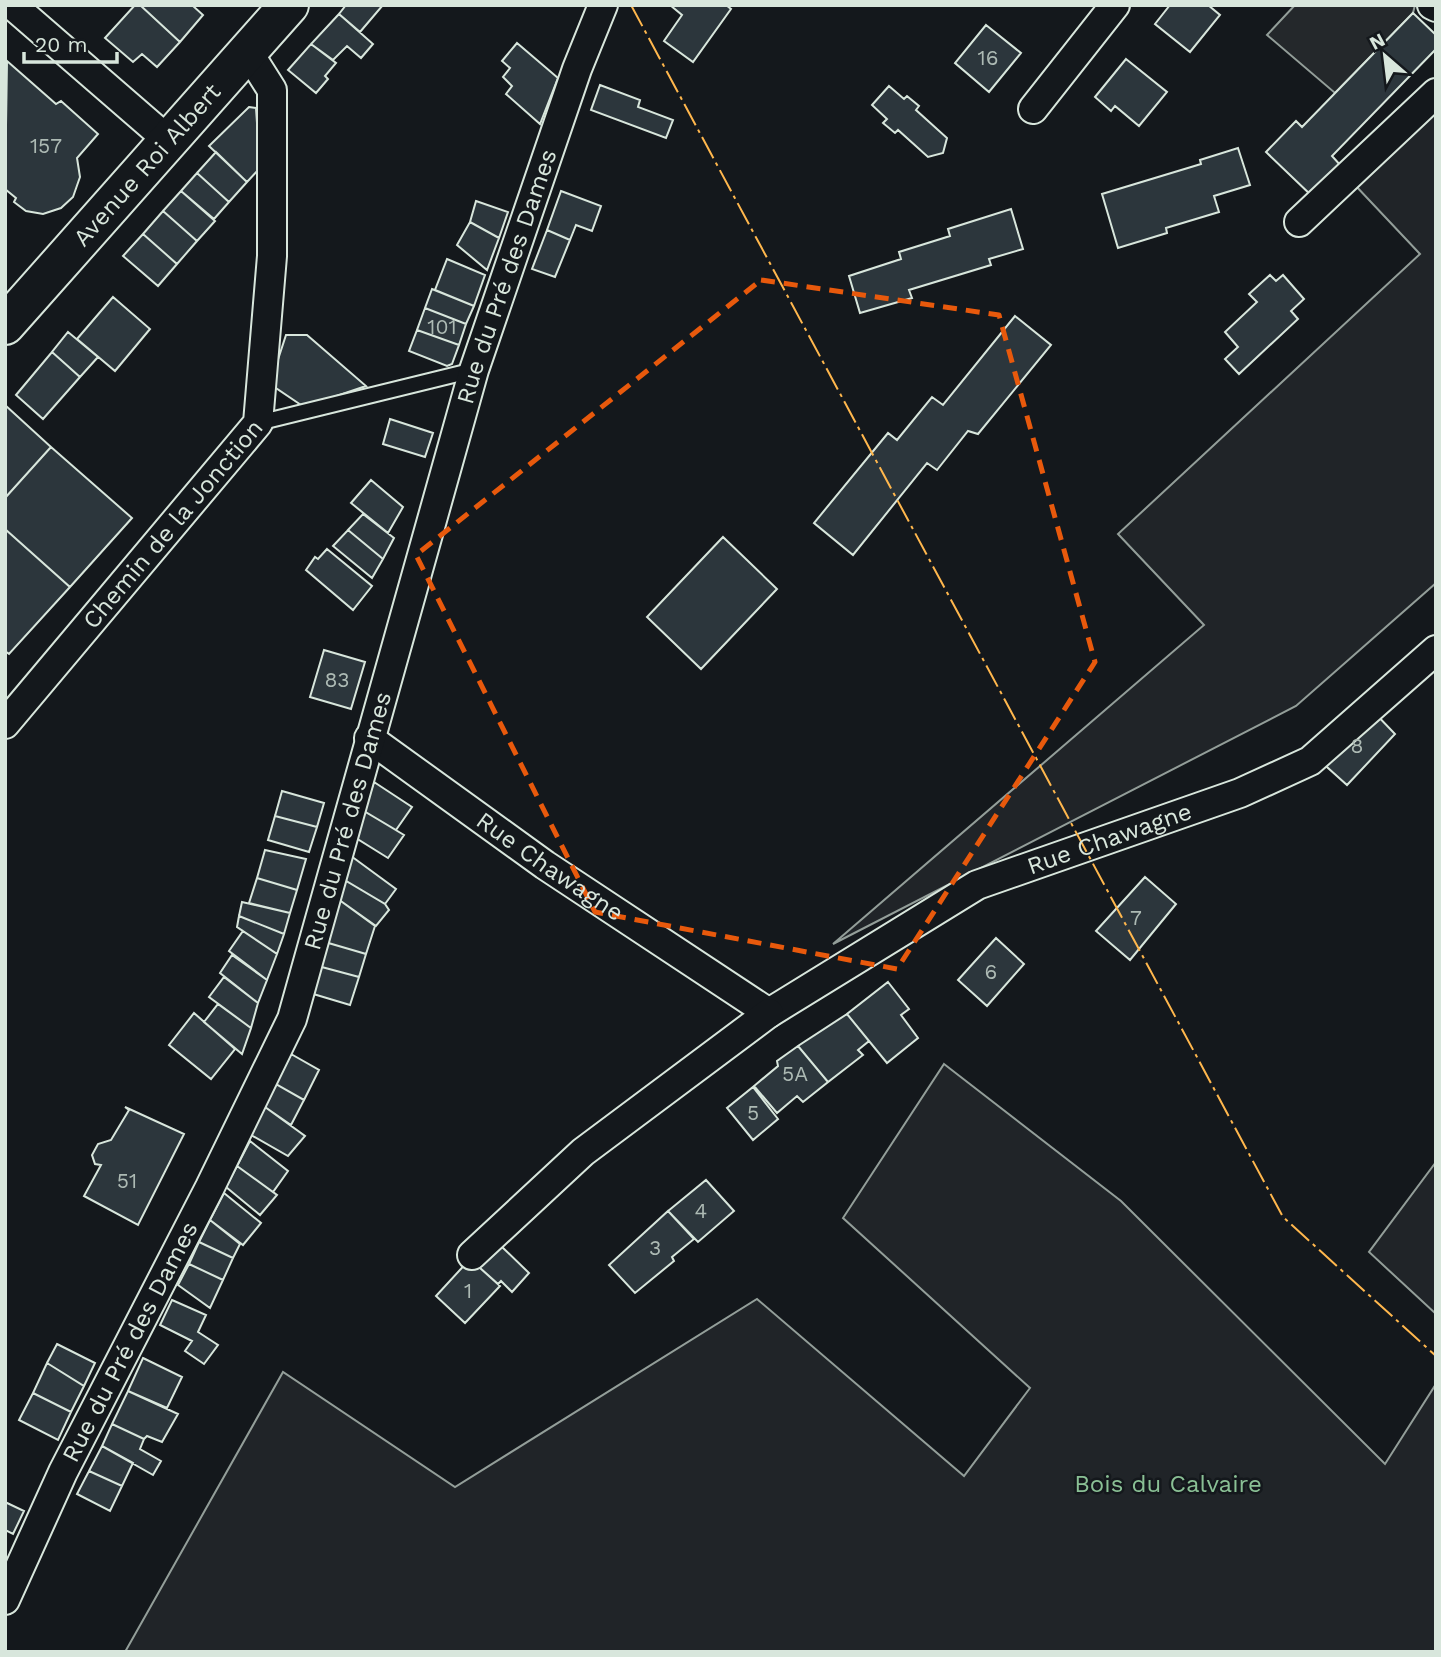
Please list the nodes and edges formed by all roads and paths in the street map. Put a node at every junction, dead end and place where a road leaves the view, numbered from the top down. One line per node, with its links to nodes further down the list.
1 (12, 5): 8 (street)
2 (603, 5): 11 (street, Rue du Pré des Dames)
3 (1115, 5): 7 (street)
4 (279, 12): 5 (main road, Avenue Roi Albert)
5 (248, 52): 8 (main road, Avenue Roi Albert); 12 (street, Chemin de la Jonction)
6 (1436, 93): 9 (street)
7 (1033, 108)
8 (169, 141): 10 (main road, Avenue Roi Albert)
9 (1299, 222)
10 (5, 325)
11 (474, 370): 12 (lane); 15 (street, Rue du Pré des Dames)
12 (258, 423): 14 (street, Chemin de la Jonction)
13 (1436, 650): 16 (street, Rue Chawagne)
14 (5, 724)
15 (369, 738): 16 (street, Rue Chawagne); 18 (street, Rue du Pré des Dames)
16 (769, 1013): 17 (street, Rue Chawagne)
17 (472, 1255)
18 (5, 1600)

